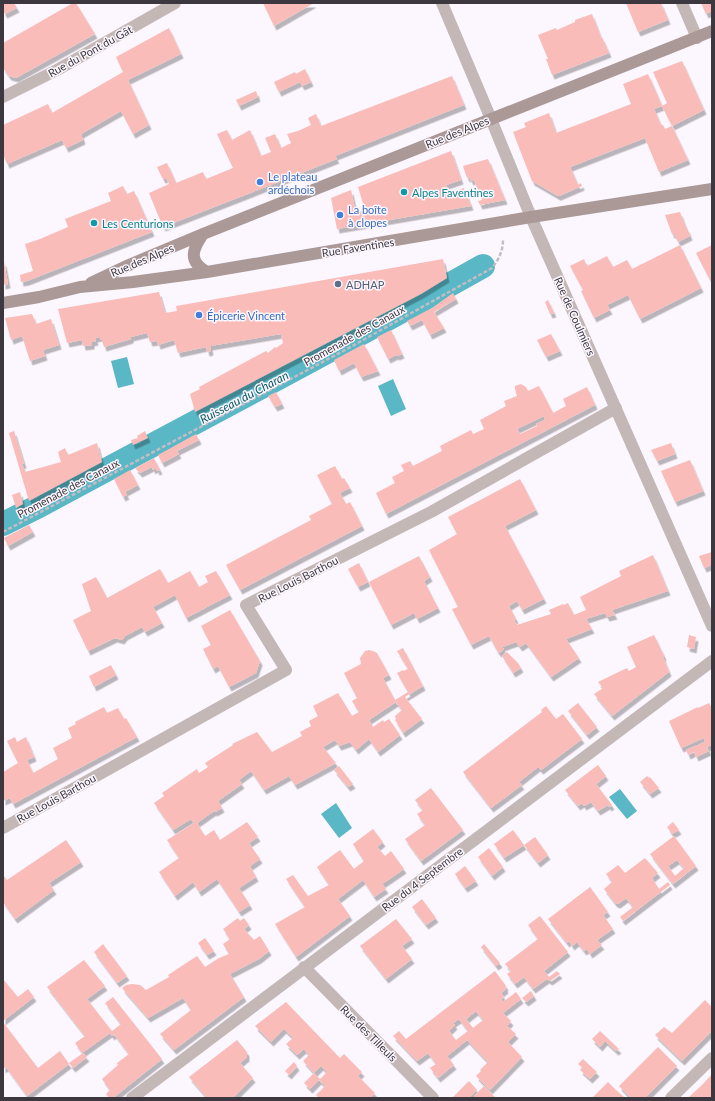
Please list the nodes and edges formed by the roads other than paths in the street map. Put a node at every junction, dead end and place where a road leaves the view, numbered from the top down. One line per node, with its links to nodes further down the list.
1 (175, 3): 6 (street, Rue du Pont du Gât)
2 (442, 3): 7 (street, Rue de Coulmiers)
3 (682, 3): 5 (street)
4 (712, 31): 5 (main road, Rue des Alpes)
5 (697, 38): 7 (main road, Rue des Alpes)
6 (3, 97)
7 (491, 119): 9 (street, Rue de Coulmiers); 10 (main road, Rue des Alpes)
8 (712, 189): 9 (main road, Rue Faventines)
9 (531, 218): 11 (main road, Rue Faventines); 14 (street, Rue de Coulmiers)
10 (203, 234): 11 (main road); 12 (main road, Rue des Alpes)
11 (207, 272): 12 (main road, Rue Faventines)
12 (80, 287): 13 (main road, Rue Faventines)
13 (3, 303)
14 (616, 408): 15 (street, Rue de Coulmiers); 17 (street, Rue Louis Barthou)
15 (712, 626)
16 (712, 661): 18 (street, Rue du 4 Septembre)
17 (3, 828)
18 (304, 968): 20 (street, Rue du 4 Septembre); 21 (street, Rue des Tilleuls)
19 (712, 1058): 22 (street)
20 (132, 1098)
21 (434, 1098)
22 (671, 1098)

